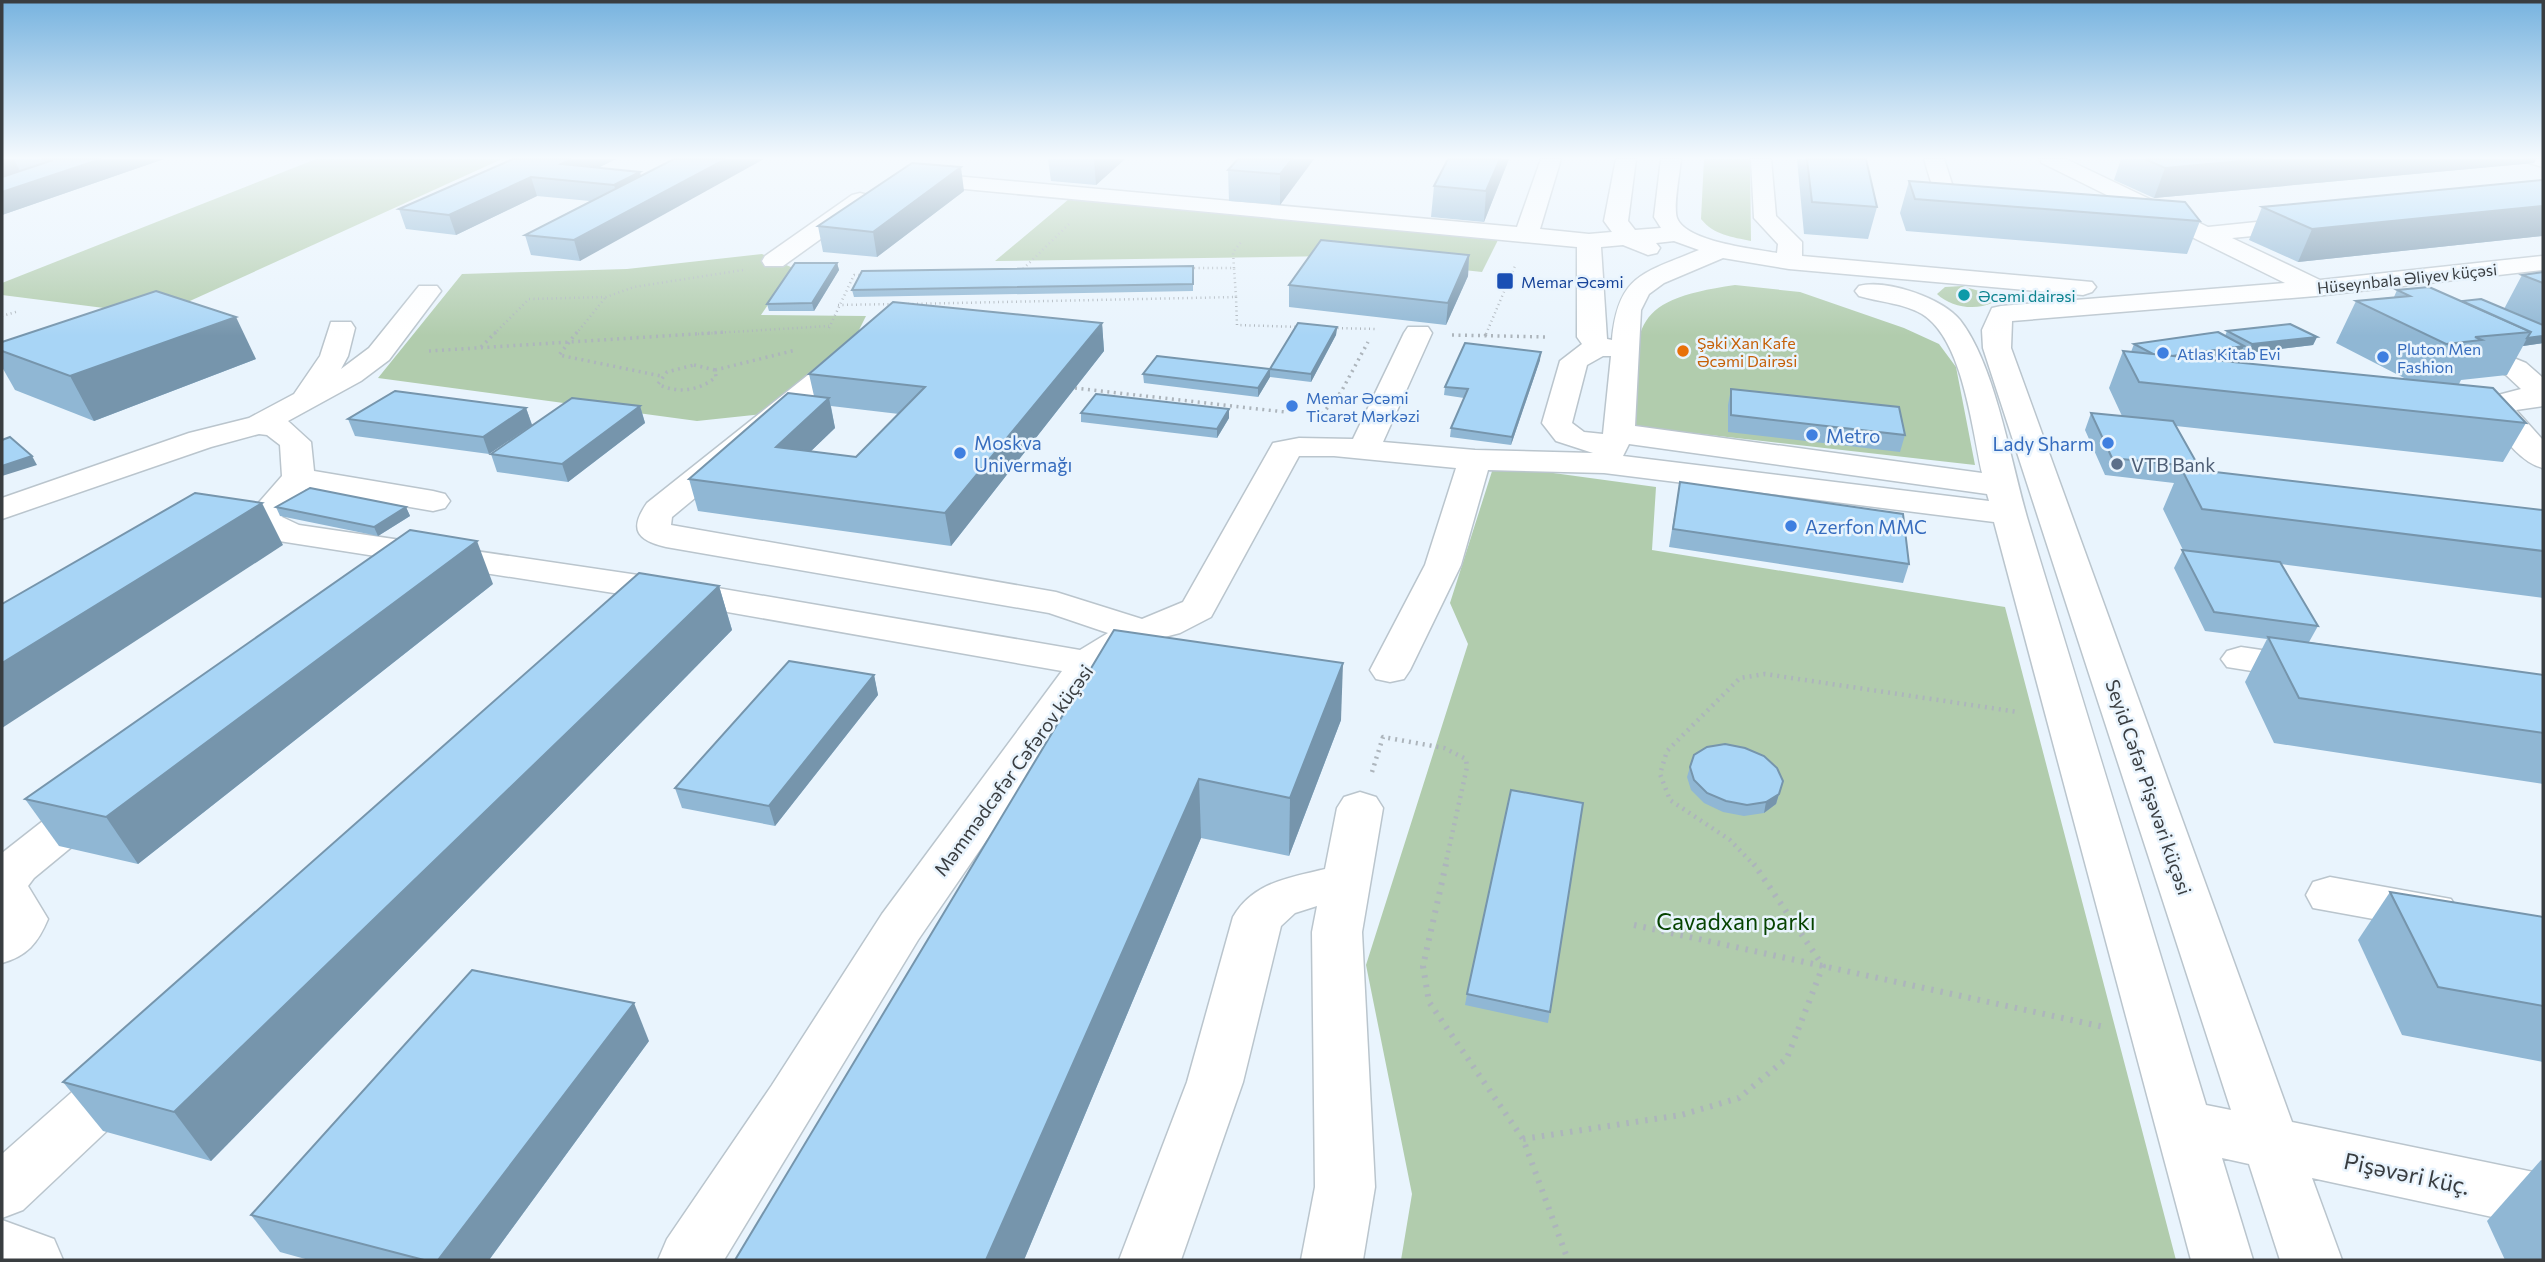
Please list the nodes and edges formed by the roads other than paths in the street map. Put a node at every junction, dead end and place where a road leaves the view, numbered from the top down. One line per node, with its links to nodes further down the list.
1 (838, 218): 15 (street)
2 (1345, 218): 11 (street)
3 (1532, 218): 11 (street)
4 (1616, 218): 12 (street)
5 (1665, 218): 9 (street)
6 (1766, 218): 16 (street)
7 (2173, 218): 10 (street)
8 (2328, 221): 10 (street)
9 (1676, 234): 12 (street); 14 (street)
10 (2207, 234): 18 (street)
11 (1526, 235): 13 (street)
12 (1629, 239): 13 (street); 14 (street)
13 (1589, 241): 27 (street)
14 (1708, 256): 16 (street); 21 (street); 27 (street)
15 (774, 261)
16 (1789, 262): 21 (street)
17 (2543, 263): 18 (street, Hüseynbala Əliyev küçəsi)
18 (2316, 288): 20 (street, Hüseynbala Əliyev küçəsi)
19 (428, 291): 29 (street)
20 (2270, 292): 21 (street); 22 (street)
21 (1949, 294): 22 (street); 22 (street, Seyid Cəfər Pişəvəri küçəsi); 36 (street)
22 (2001, 314): 56 (street, Seyid Cəfər Pişəvəri küçəsi)
23 (341, 328): 29 (street)
24 (878, 332): 43 (street)
25 (1418, 333): 31 (street)
26 (2440, 335): 28 (street)
27 (1611, 348): 32 (street); 32 (street)
28 (2539, 386): 33 (street)
29 (305, 400): 30 (street)
30 (259, 425): 35 (street); 38 (street)
31 (1370, 436): 34 (street); 43 (street, Məmmədcəfər Cəfərov küçəsi)
32 (1612, 447): 34 (street); 36 (street)
33 (2543, 458)
34 (1475, 460): 46 (street)
35 (298, 478): 37 (street); 39 (street)
36 (2006, 500): 55 (street)
37 (433, 501)
38 (2, 509)
39 (415, 551): 40 (street); 41 (street)
40 (372, 585)
41 (665, 590): 42 (street); 45 (street)
42 (624, 627)
43 (1140, 631): 45 (street, Məmmədcəfər Cəfərov küçəsi)
44 (2241, 659): 47 (street)
45 (1088, 663): 61 (street, Məmmədcəfər Cəfərov küçəsi)
46 (1390, 670)
47 (2351, 674)
48 (124, 781): 53 (street)
49 (1360, 808): 50 (street)
50 (1346, 881): 62 (street); 63 (street)
51 (2330, 895): 52 (street)
52 (2477, 920)
53 (2, 944)
54 (158, 1050): 57 (street)
55 (2183, 1125): 56 (street, Pişəvəri küç.); 64 (street)
56 (2271, 1144): 58 (street, Pişəvəri küç.); 65 (street, Seyid Cəfər Pişəvəri küçəsi)
57 (2, 1191)
58 (2543, 1201)
59 (2, 1249): 60 (street)
60 (33, 1260)
61 (689, 1260)
62 (1150, 1260)
63 (1332, 1260)
64 (2222, 1260)
65 (2311, 1260)

